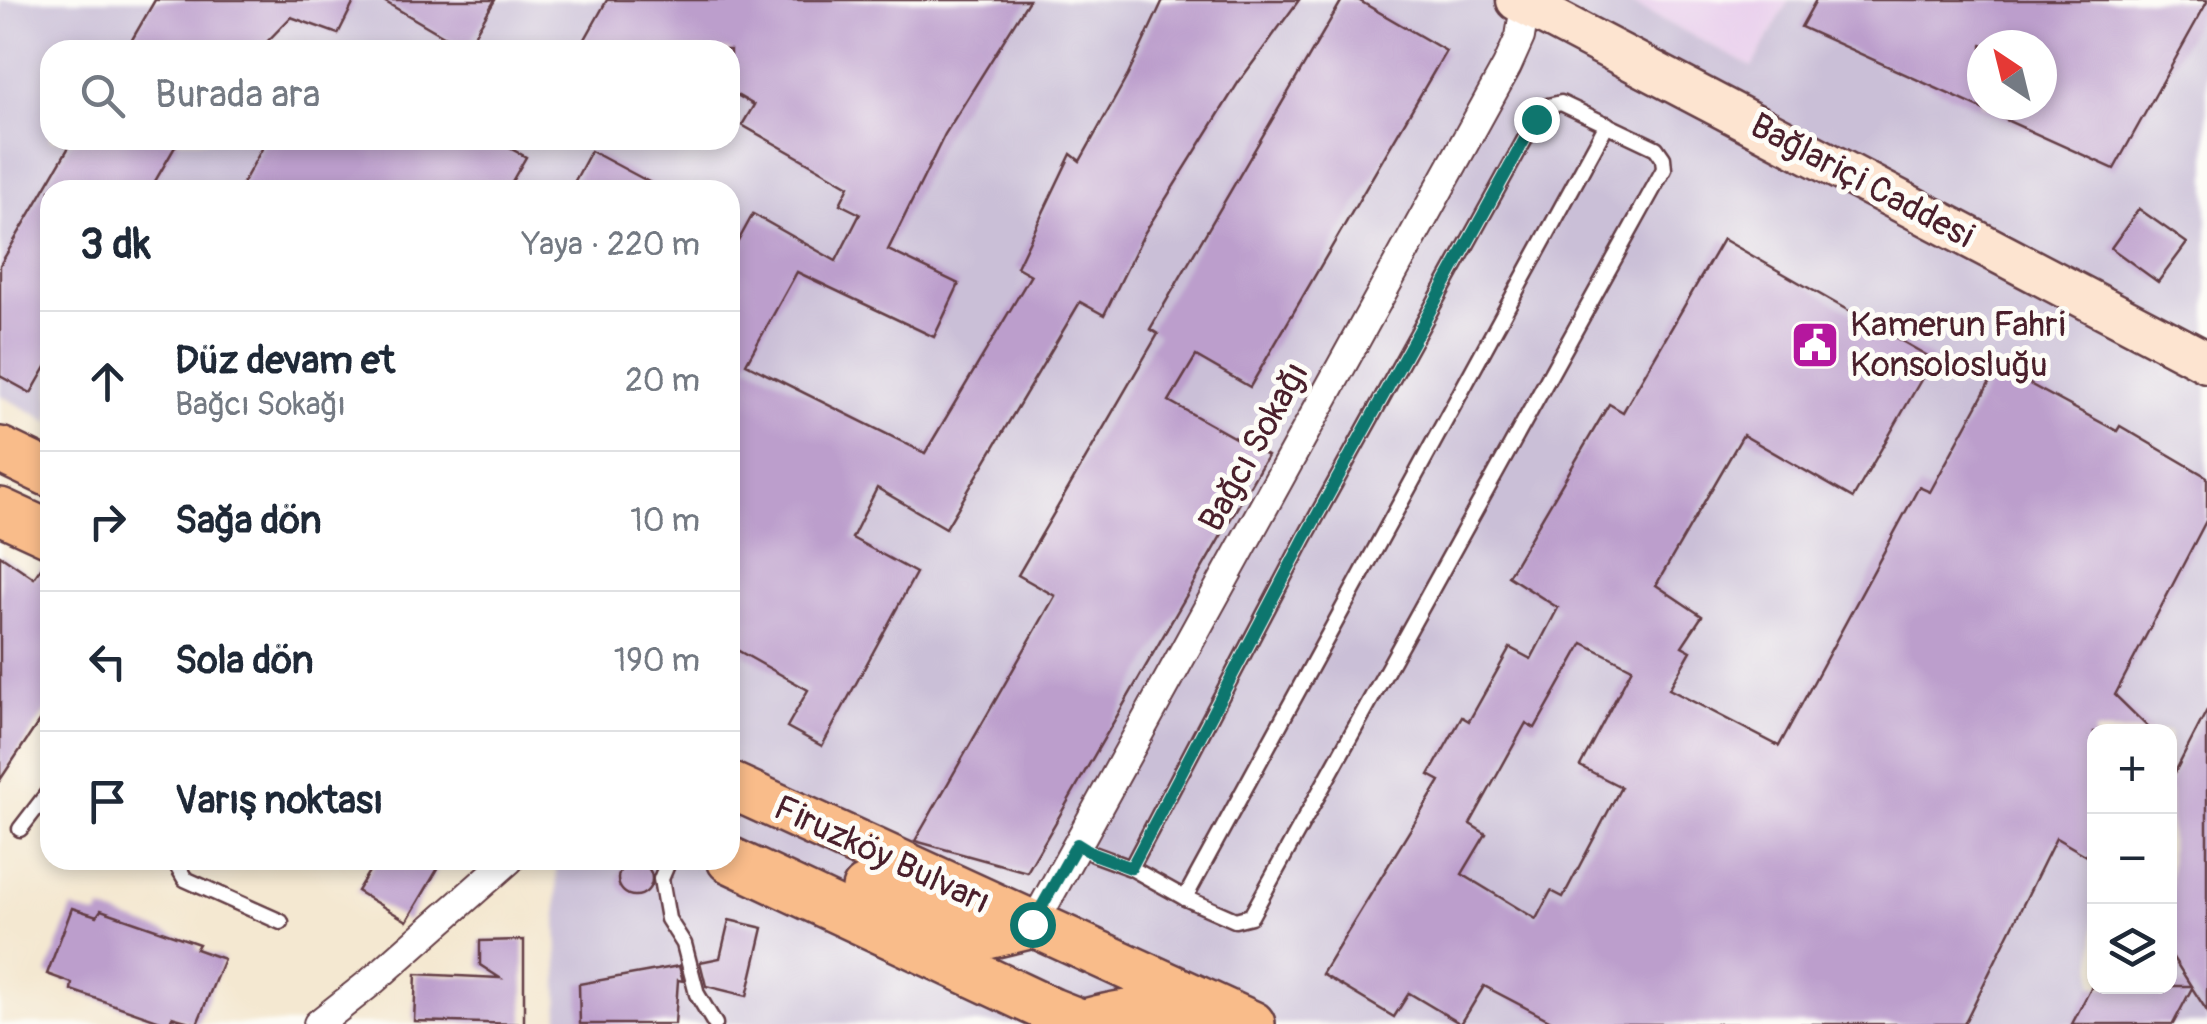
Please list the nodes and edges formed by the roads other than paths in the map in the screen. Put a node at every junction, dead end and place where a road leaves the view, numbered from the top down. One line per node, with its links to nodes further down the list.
1 (1523, 2): 3 (main road, Bağlariçi Caddesi); 11 (street, Bağcı Sokağı)
2 (1607, 124): 14 (lane); 18 (lane); 18 (lane)
3 (2199, 353)
4 (0, 450): 5 (main road)
5 (40, 469)
6 (0, 511): 7 (main road)
7 (40, 529)
8 (740, 791): 20 (main road, Firuzköy Bulvarı)
9 (40, 803): 10 (lane)
10 (20, 829)
11 (1077, 844): 14 (lane); 20 (street, Bağcı Sokağı)
12 (740, 862): 20 (main road)
13 (740, 864): 23 (main road, Firuzköy Bulvarı)
14 (1131, 868): 18 (lane)
15 (180, 870): 19 (lane)
16 (498, 870): 21 (street)
17 (665, 870): 22 (lane)
18 (1185, 898)
19 (281, 922)
20 (1032, 924): 25 (main road, Firuzköy Bulvarı)
21 (318, 1024)
22 (716, 1024)
23 (1083, 1024): 24 (main road)
24 (1190, 1024)
25 (1252, 1024)

